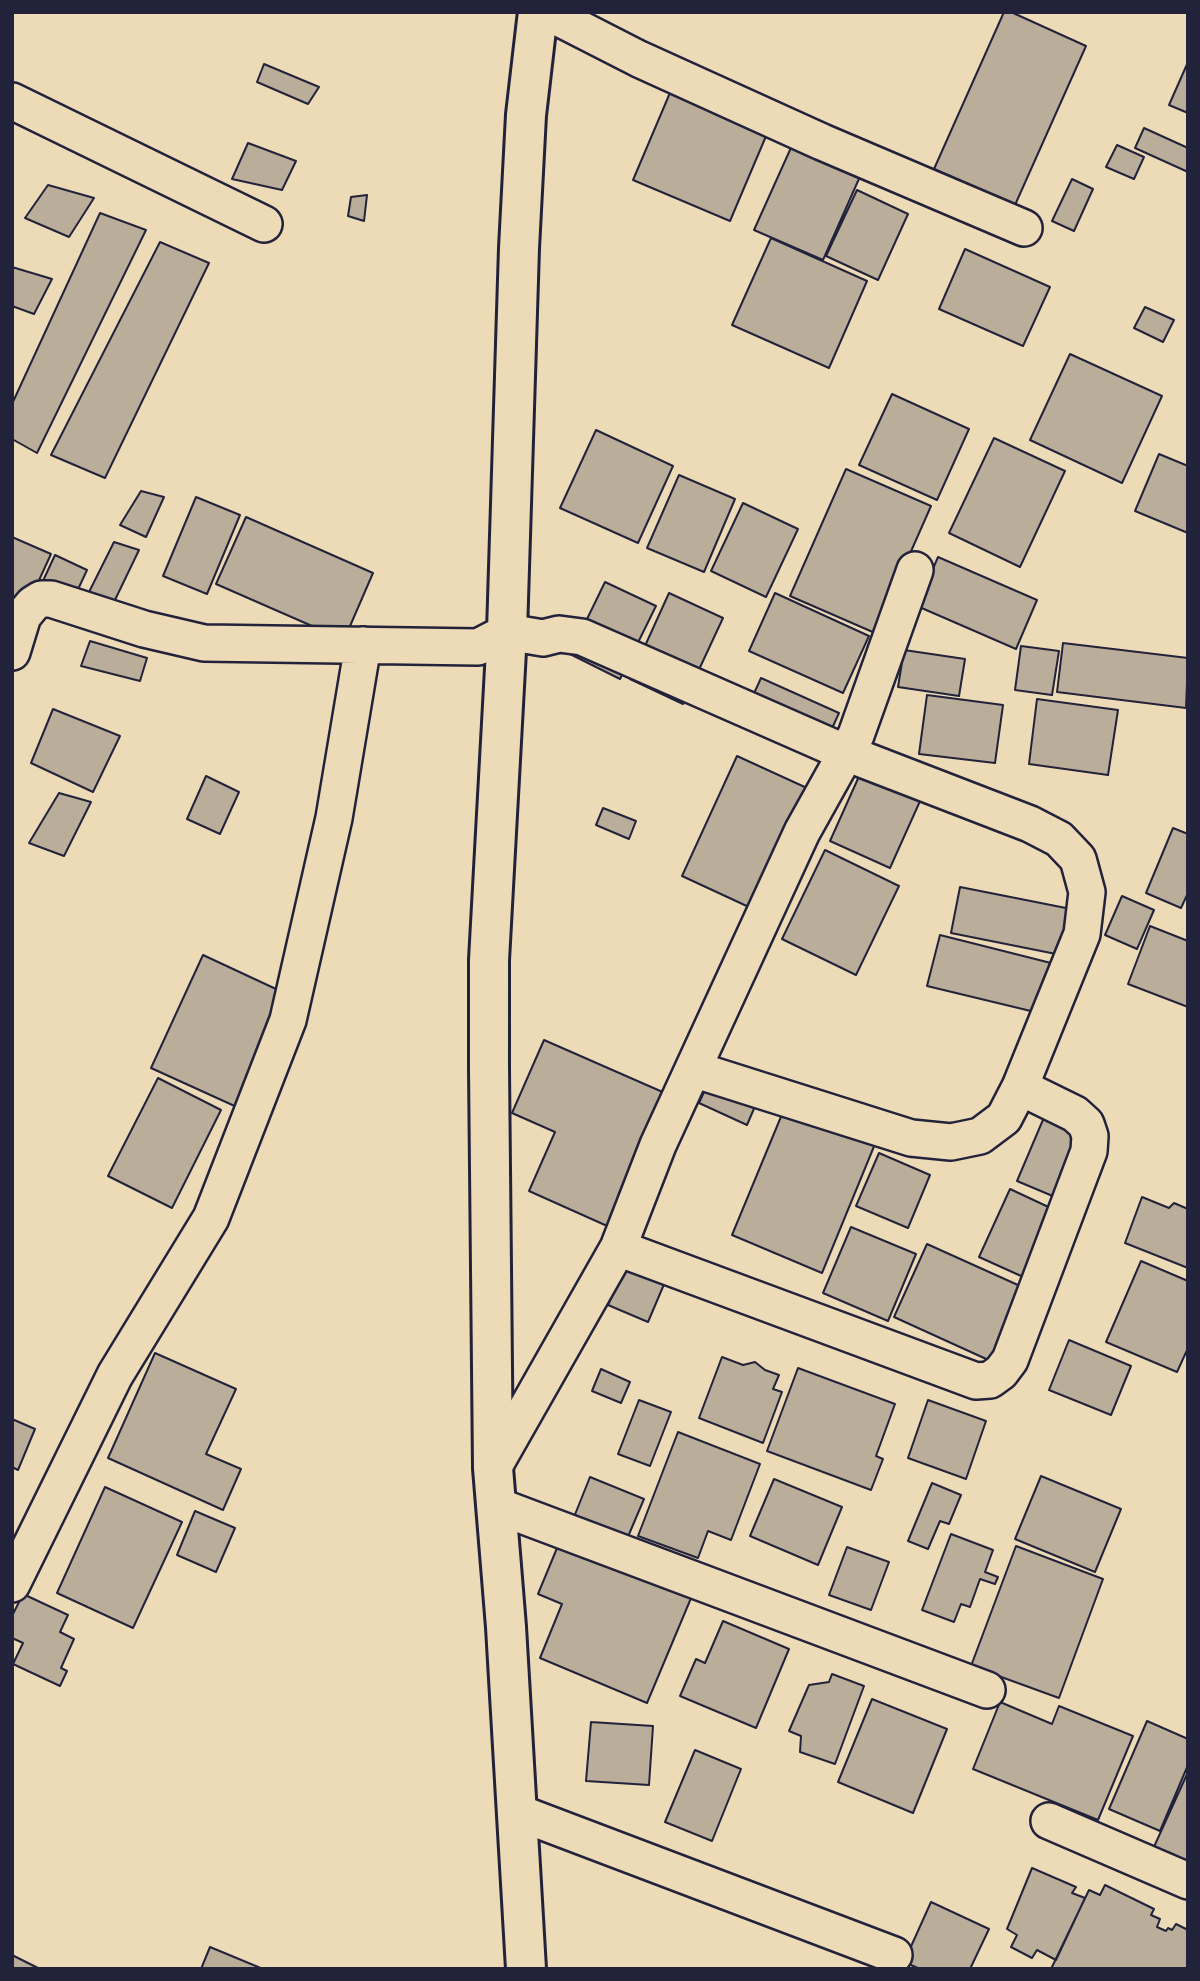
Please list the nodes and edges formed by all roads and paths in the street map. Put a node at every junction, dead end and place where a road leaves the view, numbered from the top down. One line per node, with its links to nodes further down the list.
1 (538, 12): 7 (street)
2 (547, 12): 5 (street)
3 (12, 101): 4 (street)
4 (264, 224)
5 (1024, 229)
6 (915, 570): 10 (street)
7 (507, 632): 8 (street); 10 (street); 14 (street)
8 (363, 645): 9 (street); 15 (street)
9 (12, 652)
10 (846, 753): 11 (street); 12 (street)
11 (693, 1069): 12 (street); 13 (street)
12 (1020, 1087): 13 (street)
13 (618, 1248): 14 (street)
14 (494, 1487): 16 (street); 17 (street)
15 (12, 1584)
16 (987, 1690)
17 (517, 1811): 20 (street); 21 (street)
18 (1049, 1821): 19 (street)
19 (1188, 1881)
20 (894, 1955)
21 (526, 1969)

